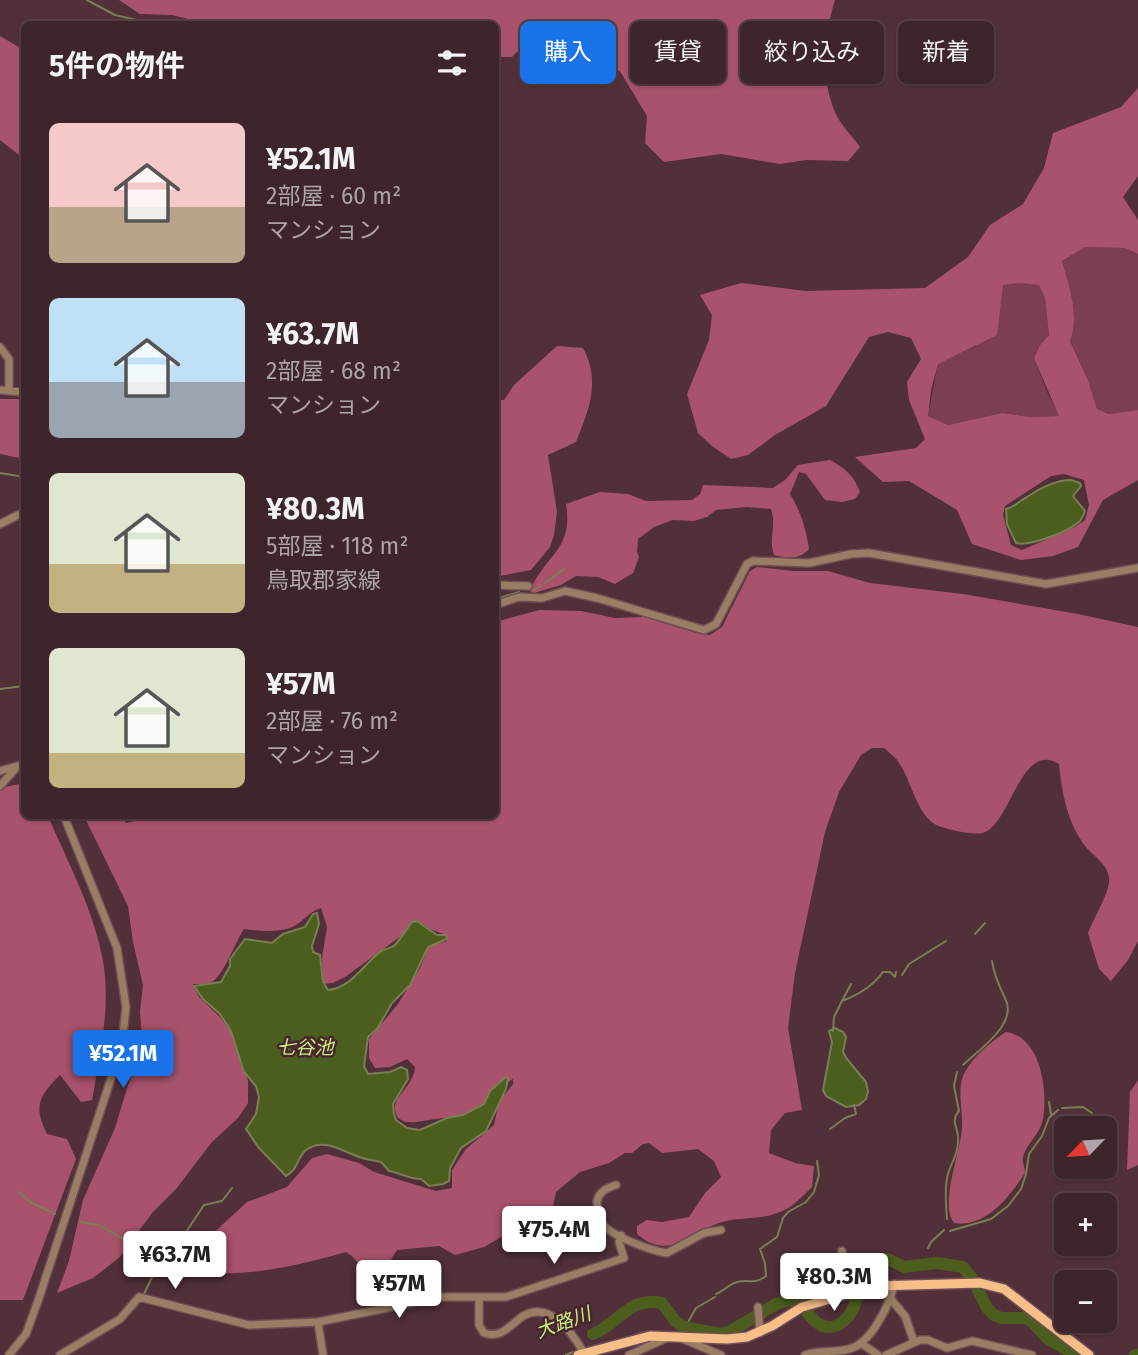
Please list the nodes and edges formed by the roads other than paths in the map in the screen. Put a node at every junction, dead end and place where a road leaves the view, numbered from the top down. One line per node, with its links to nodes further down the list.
1 (0, 347): 2 (street)
2 (4, 390)
3 (21, 514): 4 (street)
4 (0, 524)
5 (1138, 568): 8 (street)
6 (499, 585): 7 (street)
7 (528, 586)
8 (499, 604)
9 (20, 765): 10 (street); 11 (street)
10 (0, 771)
11 (0, 786)
12 (65, 819): 27 (street)
13 (616, 1185): 15 (street)
14 (721, 1230): 15 (street)
15 (621, 1235): 19 (street)
16 (842, 1251): 18 (street)
17 (894, 1284): 18 (main road); 20 (street); 37 (main road)
18 (854, 1292): 23 (main road)
19 (479, 1297): 22 (street); 30 (street)
20 (890, 1298): 25 (street); 26 (street)
21 (758, 1307): 23 (street)
22 (318, 1322): 28 (street); 29 (street)
23 (760, 1333): 24 (main road)
24 (673, 1337): 30 (main road); 31 (street); 32 (street)
25 (914, 1342): 35 (street); 36 (street)
26 (861, 1343): 33 (street); 34 (street)
27 (9, 1355)
28 (60, 1355)
29 (323, 1355)
30 (580, 1355)
31 (629, 1355)
32 (721, 1355)
33 (805, 1355)
34 (878, 1355)
35 (886, 1355)
36 (1032, 1355)
37 (1089, 1355)

